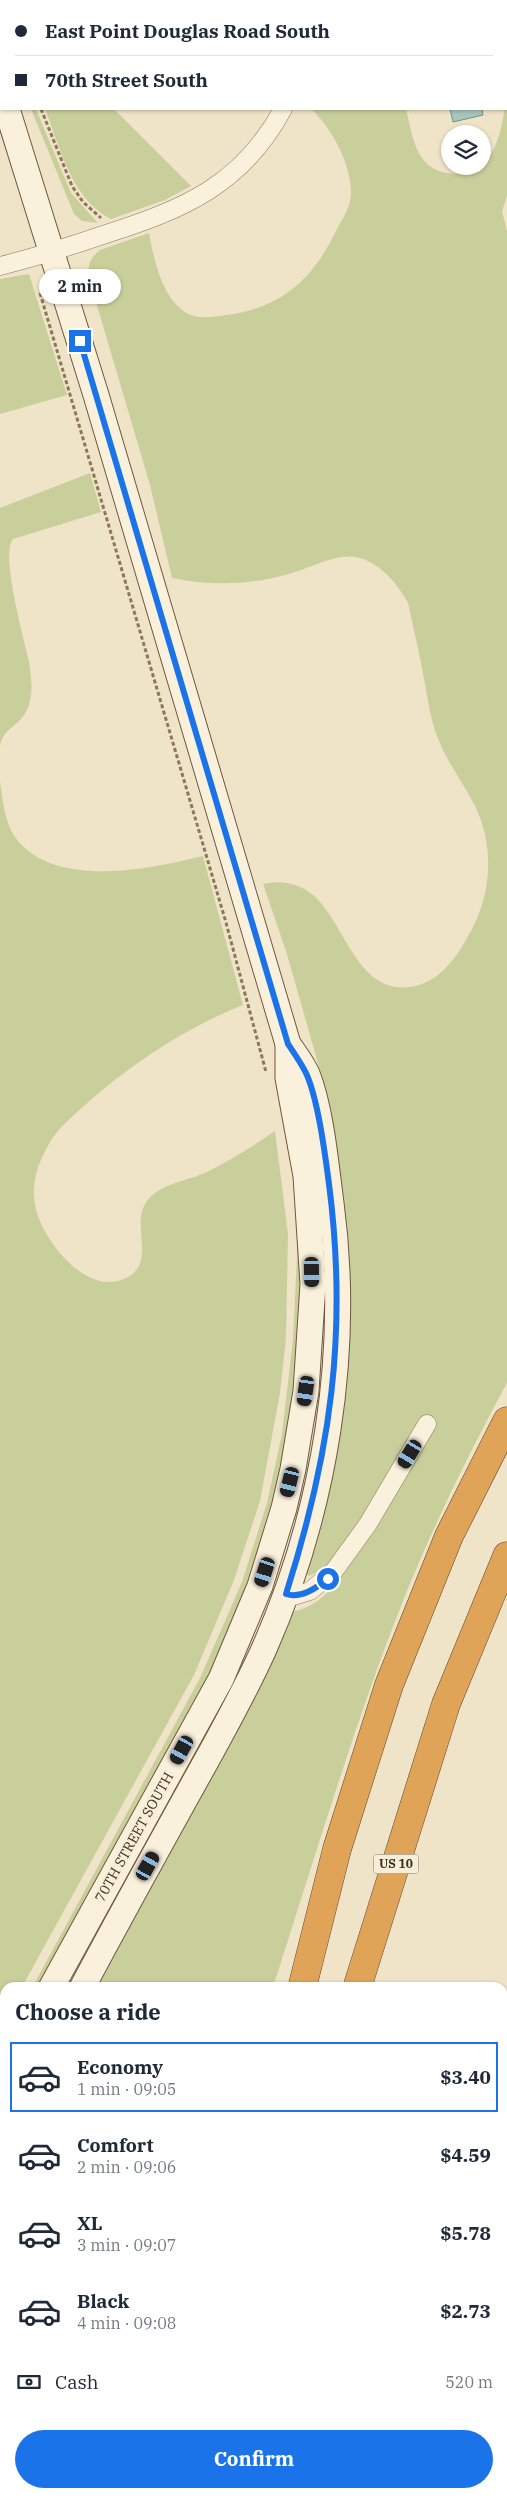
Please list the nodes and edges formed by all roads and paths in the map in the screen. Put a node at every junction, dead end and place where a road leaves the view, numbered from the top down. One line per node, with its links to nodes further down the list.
1 (7, 110): 5 (main road, 70TH STREET SOUTH)
2 (41, 110): 4 (path)
3 (282, 110): 4 (street)
4 (112, 232): 5 (street)
5 (53, 252): 6 (street); 8 (main road, 70TH STREET SOUTH)
6 (0, 266)
7 (39, 288): 9 (path)
8 (288, 1044): 13 (main road, 70TH STREET SOUTH); 16 (main road, 70TH STREET SOUTH)
9 (267, 1077)
10 (507, 1421): 15 (highway)
11 (427, 1424): 13 (street)
12 (507, 1556): 14 (highway, US 10)
13 (286, 1594): 17 (main road, 70TH STREET SOUTH)
14 (434, 1740): 20 (highway, US 10); 21 (highway)
15 (337, 1849): 18 (highway); 19 (highway)
16 (54, 1982)
17 (85, 1982)
18 (284, 1982)
19 (304, 1982)
20 (359, 1982)
21 (376, 1982)

